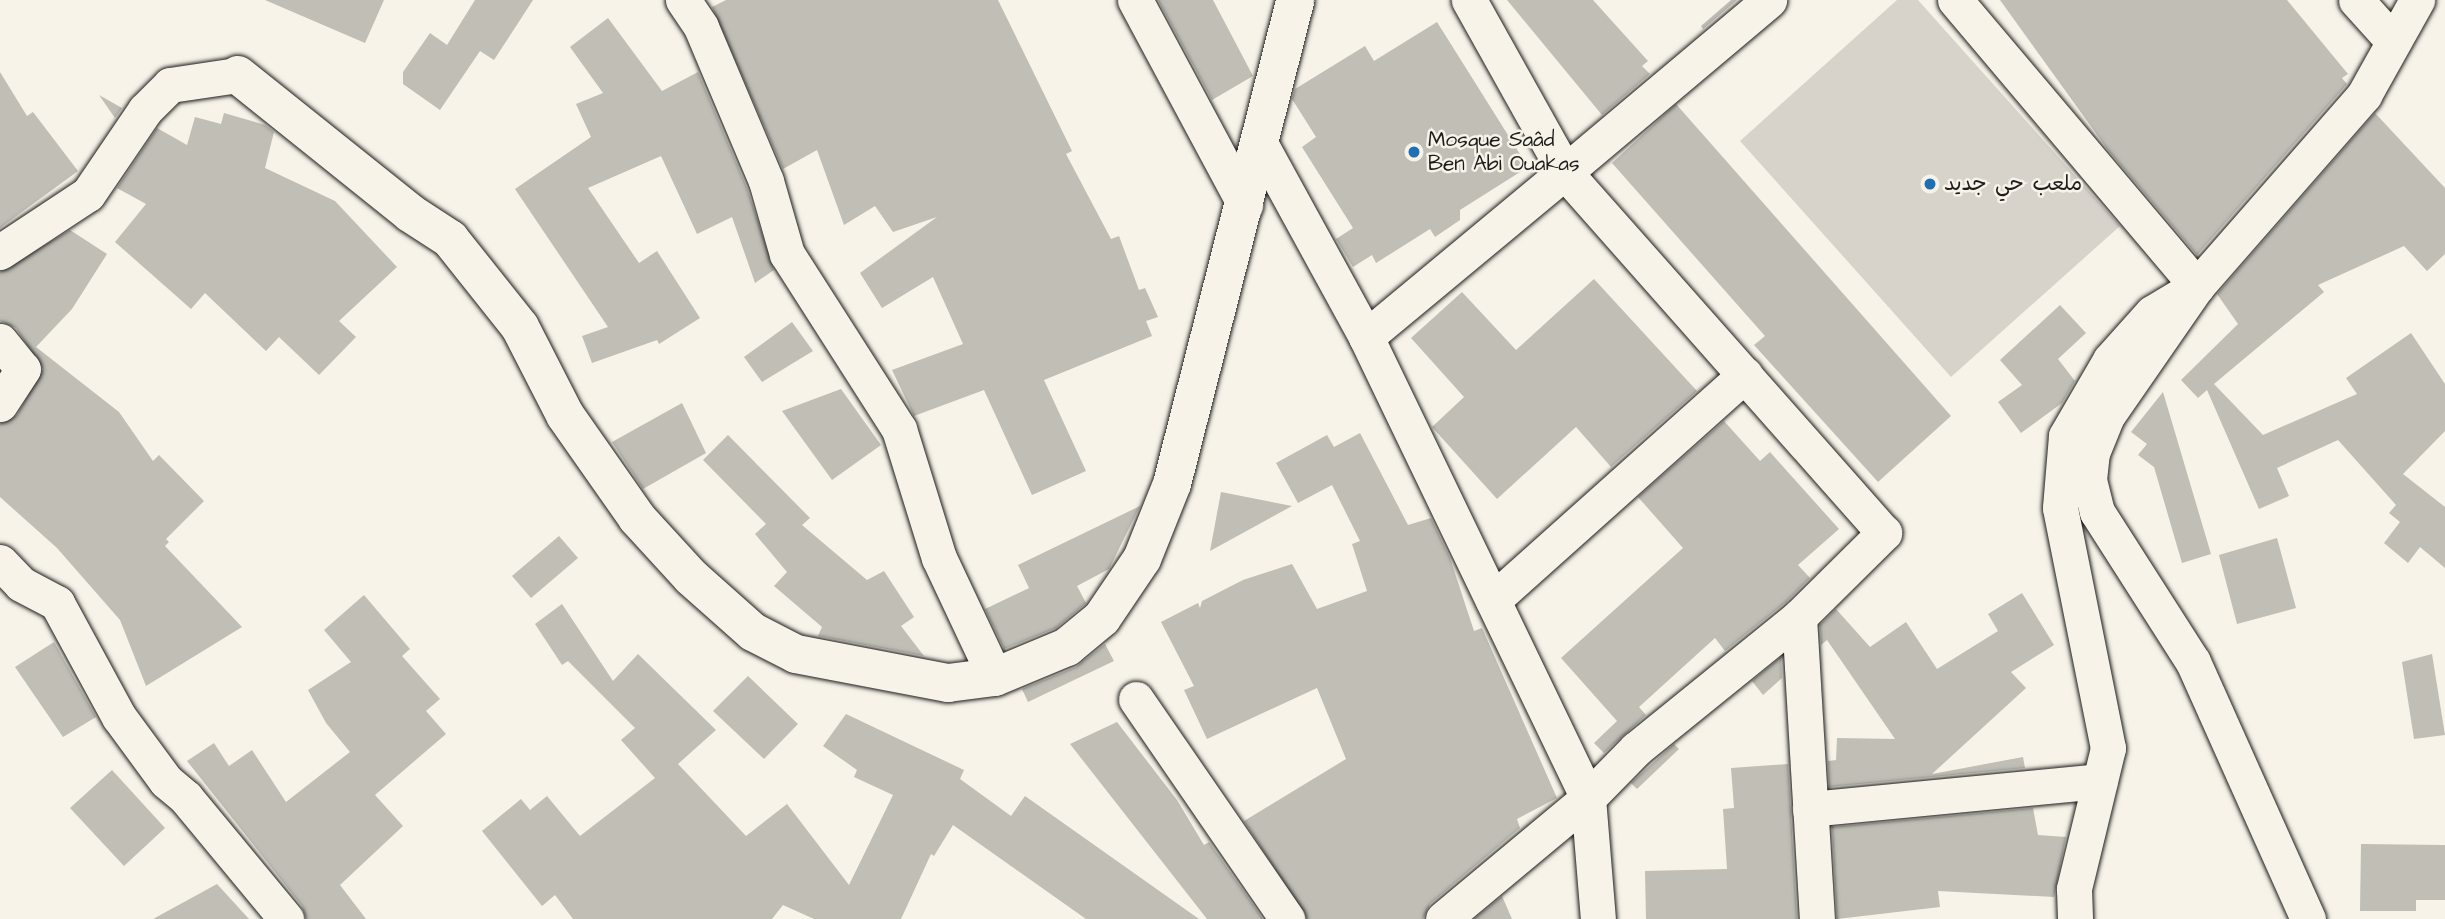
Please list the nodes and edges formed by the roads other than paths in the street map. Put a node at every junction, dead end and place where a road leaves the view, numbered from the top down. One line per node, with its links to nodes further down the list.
1 (683, 0): 23 (street)
2 (1135, 0): 13 (street)
3 (1295, 0): 11 (street)
4 (1469, 0): 12 (street)
5 (1769, 0): 12 (street)
6 (1955, 0): 15 (street)
7 (2356, 0): 9 (street)
8 (2417, 0): 9 (street)
9 (2392, 40): 15 (street)
10 (239, 75): 14 (street); 23 (street)
11 (1261, 145): 13 (street); 16 (street)
12 (1565, 172): 16 (street); 18 (street)
13 (1245, 205): 23 (street)
14 (0, 252)
15 (2197, 286): 25 (street); 34 (street)
16 (1366, 337): 21 (street)
17 (0, 341): 19 (street)
18 (1745, 375): 21 (street); 22 (street)
19 (0, 404)
20 (0, 562): 28 (street)
21 (1493, 600): 26 (street)
22 (1799, 617): 26 (street); 27 (street)
23 (995, 677)
24 (1136, 699): 29 (street)
25 (2100, 782): 27 (street); 33 (street)
26 (1588, 798): 30 (street); 31 (street)
27 (1810, 809): 32 (street)
28 (286, 919)
29 (1287, 919)
30 (1443, 919)
31 (1598, 919)
32 (1817, 919)
33 (2075, 919)
34 (2308, 919)

